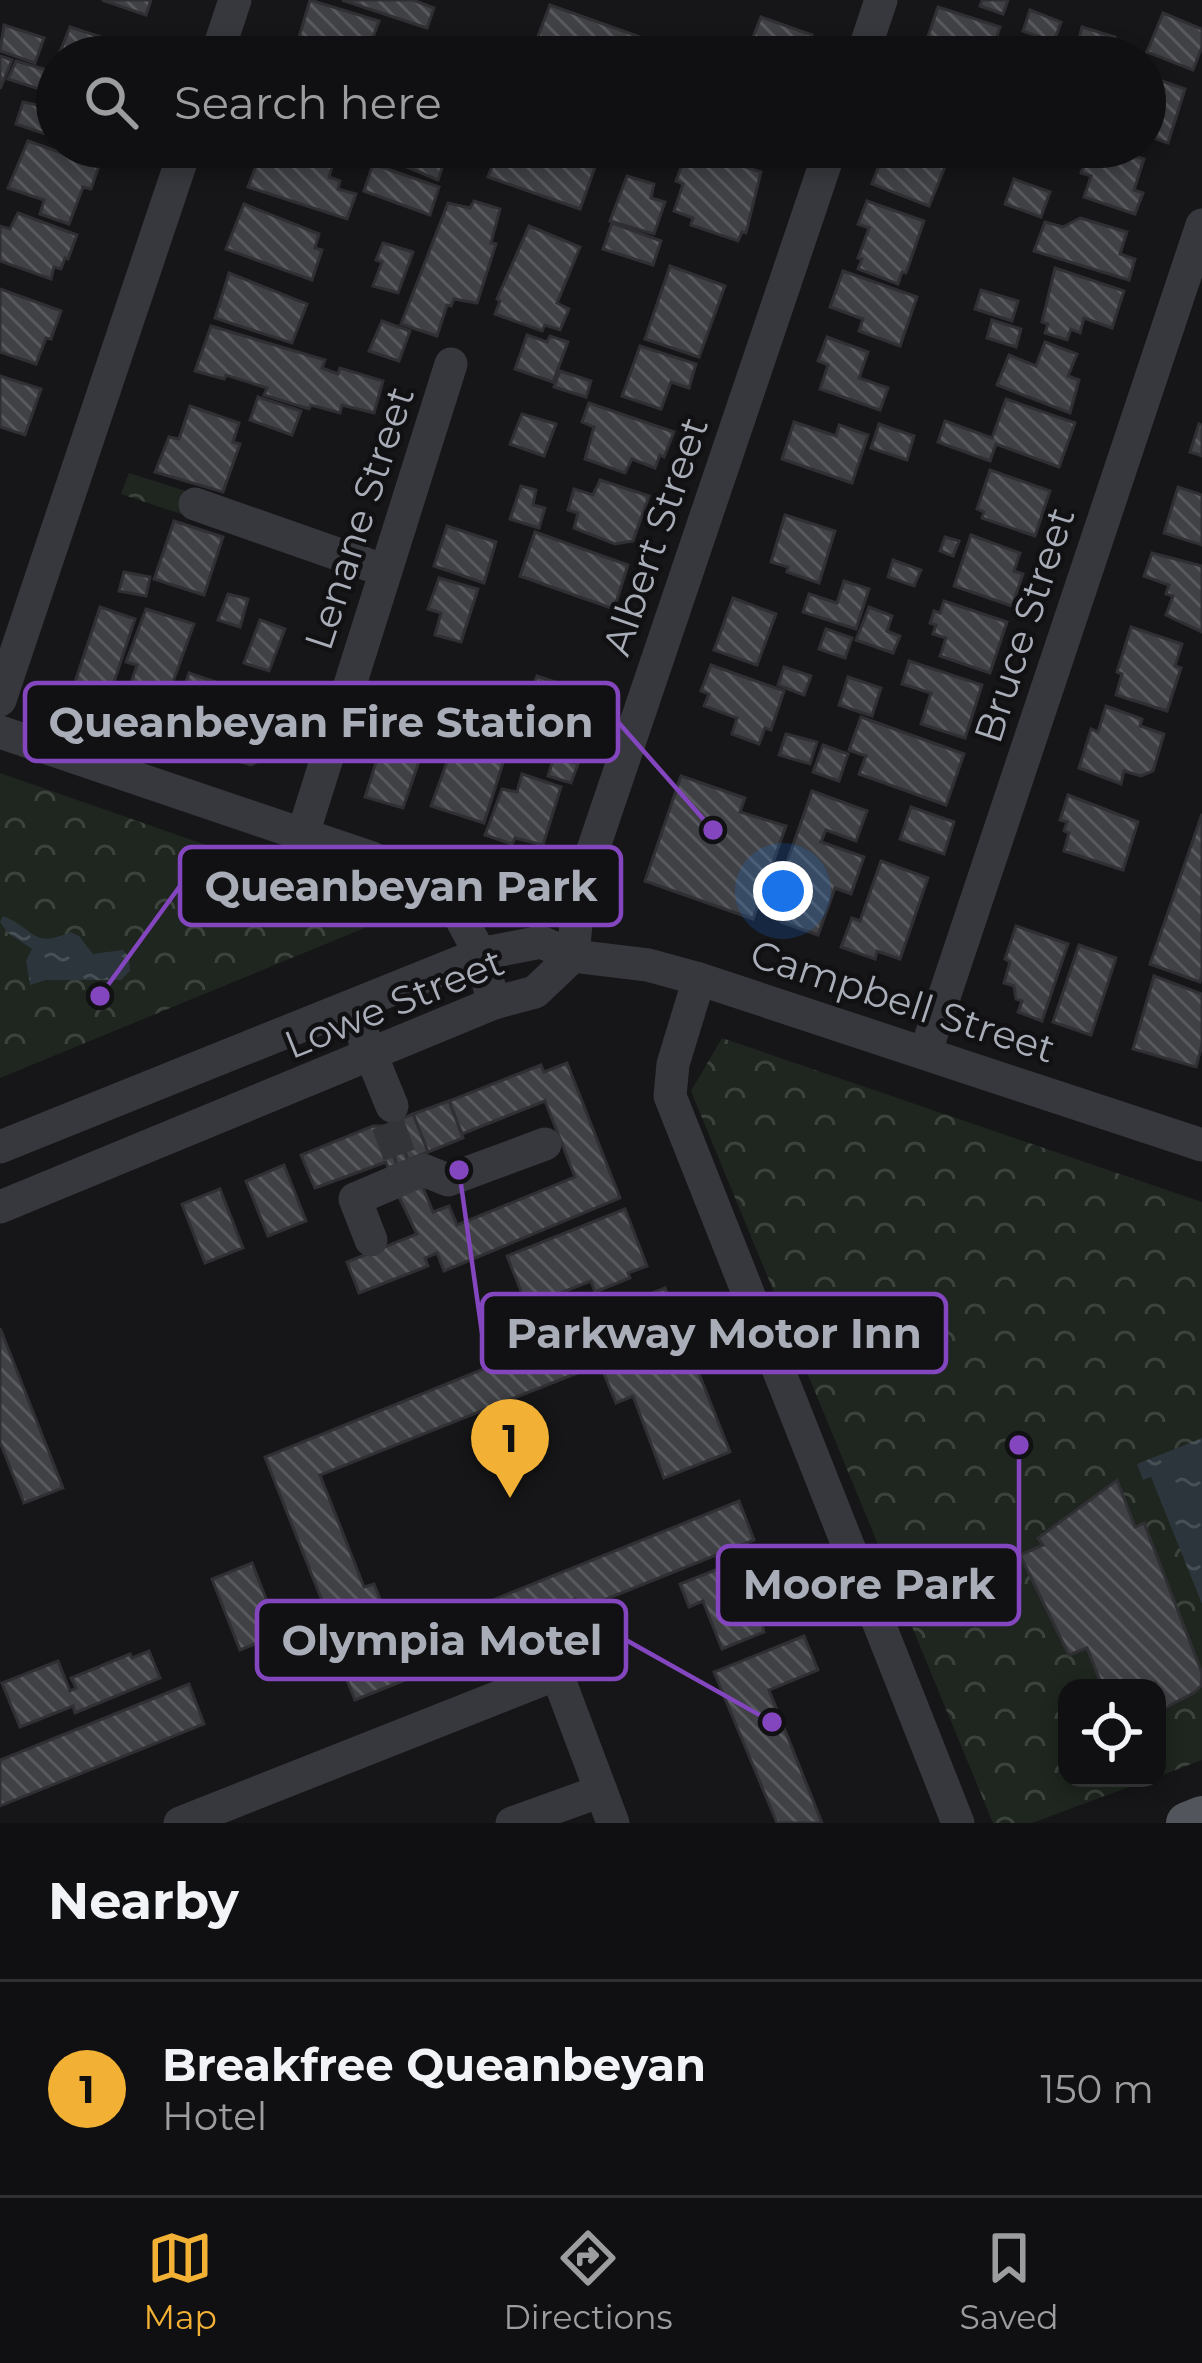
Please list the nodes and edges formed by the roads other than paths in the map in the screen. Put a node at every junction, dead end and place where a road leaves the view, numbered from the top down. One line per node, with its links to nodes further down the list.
1 (236, 0): 3 (street)
2 (881, 0): 4 (street)
3 (223, 36)
4 (869, 36)
5 (179, 168): 11 (street)
6 (824, 168): 15 (street, Albert Street)
7 (1202, 225): 19 (street, Bruce Street)
8 (451, 364): 10 (street, Lenane Street)
9 (195, 504): 10 (street)
10 (386, 571): 13 (street, Lenane Street)
11 (0, 700)
12 (0, 731): 13 (street)
13 (303, 834): 14 (street)
14 (479, 954): 15 (street, Lowe Street); 17 (street); 18 (street, Lowe Street)
15 (573, 956): 16 (street, Campbell Street); 17 (street, Lowe Street)
16 (699, 979): 19 (street, Campbell Street); 32 (street)
17 (494, 1003): 20 (street, Lowe Street)
18 (352, 1008): 20 (street); 24 (street, Lowe Street)
19 (926, 1051): 23 (street, Campbell Street)
20 (373, 1056): 21 (street); 25 (street, Lowe Street)
21 (394, 1116)
22 (545, 1144): 26 (street)
23 (1202, 1145)
24 (0, 1147)
25 (0, 1207)
26 (371, 1240)
27 (601, 1791): 29 (street); 30 (street); 31 (street)
28 (1202, 1817): 33 (main road)
29 (180, 1823)
30 (512, 1823)
31 (613, 1823)
32 (958, 1823)
33 (1187, 1823)

